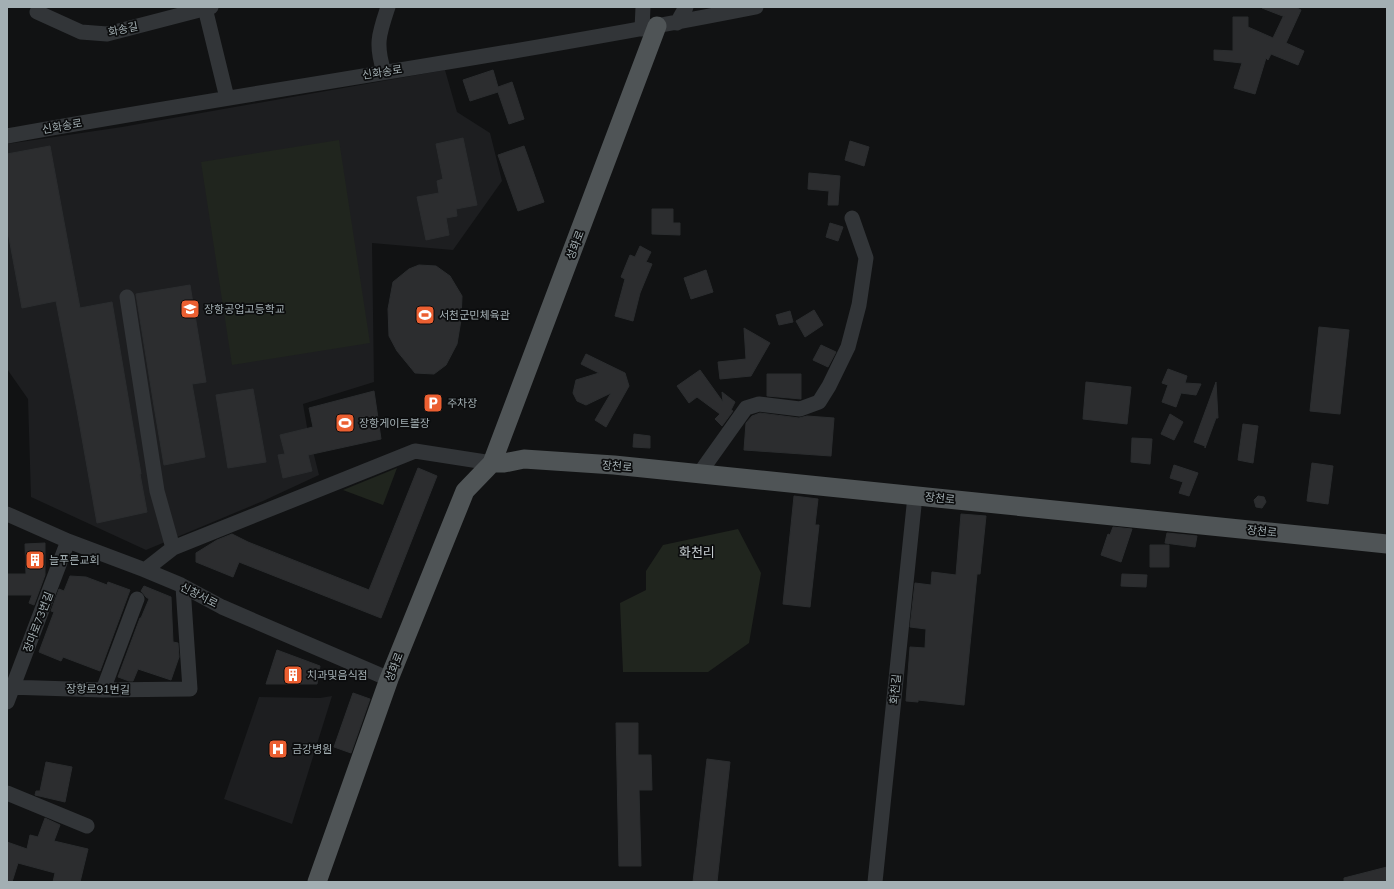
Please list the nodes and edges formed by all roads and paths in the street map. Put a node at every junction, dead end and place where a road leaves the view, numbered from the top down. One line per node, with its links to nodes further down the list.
1 (388, 7): 9 (street)
2 (643, 7): 8 (street)
3 (686, 7): 7 (street)
4 (756, 7): 7 (street, 신화송로)
5 (208, 8): 6 (street, 화송길); 10 (street)
6 (37, 12)
7 (677, 23): 8 (street, 신화송로)
8 (650, 28): 9 (street, 신화송로); 14 (main road, 성화로)
9 (384, 72): 10 (street, 신화송로)
10 (227, 98): 11 (street, 신화송로)
11 (7, 136)
12 (852, 218): 15 (street)
13 (127, 297): 20 (street)
14 (492, 463): 15 (main road, 장천로); 20 (street); 24 (main road, 성화로)
15 (699, 474): 16 (main road, 장천로)
16 (915, 496): 19 (main road, 장천로); 31 (street, 화천길)
17 (7, 514): 18 (street, 신창서로)
18 (68, 542): 21 (street, 신창서로); 25 (street, 장마로73번길)
19 (1387, 544)
20 (173, 548): 21 (street)
21 (145, 570): 22 (street, 신창서로)
22 (184, 587): 24 (street, 신창서로); 26 (street, 장항로91번길)
23 (137, 599): 26 (street)
24 (389, 679): 30 (main road, 성화로)
25 (10, 687): 26 (street, 장항로91번길); 27 (street, 장마로73번길)
26 (103, 690)
27 (7, 702)
28 (7, 793): 29 (street)
29 (87, 826)
30 (317, 882)
31 (876, 882)

